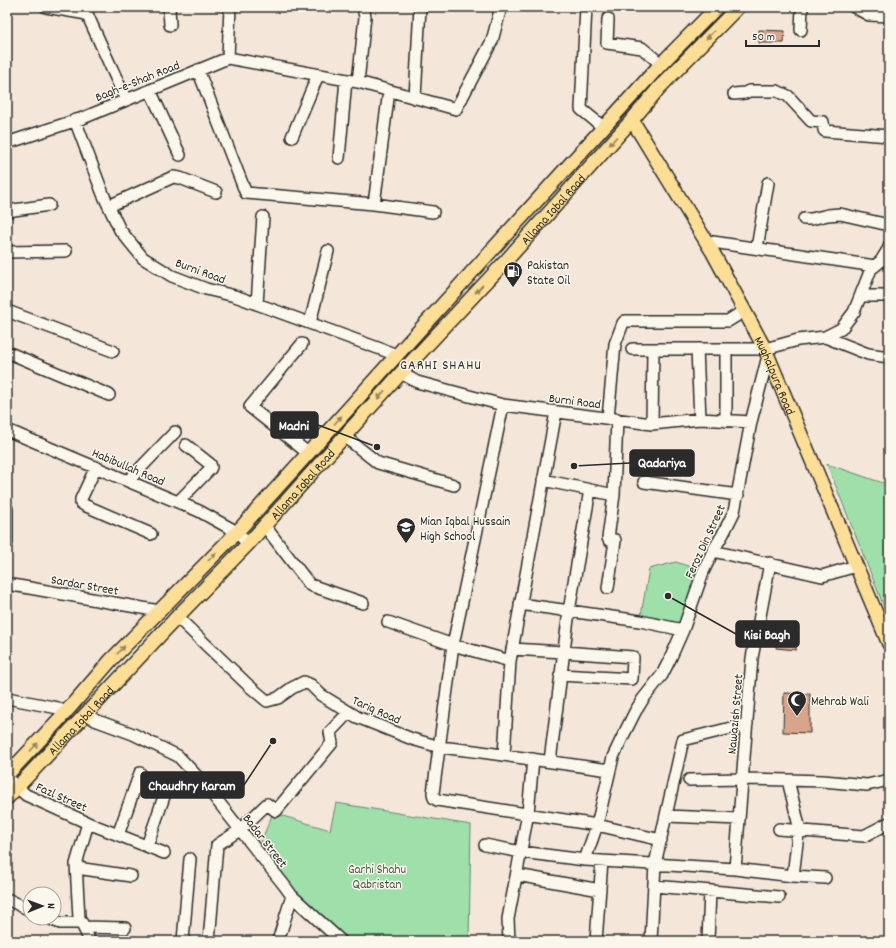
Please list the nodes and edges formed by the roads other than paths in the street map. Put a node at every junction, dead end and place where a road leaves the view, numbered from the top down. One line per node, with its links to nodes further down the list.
1 (46, 7): 12 (street)
2 (169, 7): 15 (street)
3 (230, 7): 17 (street)
4 (363, 7): 22 (street)
5 (420, 7): 26 (street)
6 (501, 7): 26 (street)
7 (586, 7): 30 (street)
8 (717, 7): 18 (main road, Allama Iqbal Road)
9 (738, 7): 29 (main road, Allama Iqbal Road, one-way to 29)
10 (802, 7): 16 (street)
11 (854, 7): 13 (street)
12 (87, 10): 27 (street)
13 (889, 16)
14 (608, 19): 18 (street)
15 (170, 25)
16 (800, 30)
17 (228, 58): 19 (street, Bagh-e-Shah Road); 20 (street)
18 (661, 64): 30 (main road, Allama Iqbal Road)
19 (198, 70): 23 (street, Bagh-e-Shah Road); 38 (street)
20 (318, 75): 21 (street); 32 (street)
21 (346, 80): 22 (street); 35 (street)
22 (358, 82): 24 (street)
23 (150, 90): 27 (street, Bagh-e-Shah Road); 34 (street)
24 (389, 91): 26 (street); 38 (street)
25 (734, 94): 31 (street)
26 (415, 98)
27 (126, 100): 28 (street, Bagh-e-Shah Road)
28 (75, 120): 33 (street, Bagh-e-Shah Road); 40 (street, Burni Road)
29 (632, 120): 46 (main road, Mughalpura Road); 54 (main road, Allama Iqbal Road, one-way to 54)
30 (603, 127): 52 (main road, Allama Iqbal Road)
31 (889, 136)
32 (292, 137)
33 (7, 143)
34 (180, 155)
35 (338, 158)
36 (768, 184): 48 (street)
37 (216, 192): 40 (street)
38 (374, 204): 42 (street)
39 (49, 205): 41 (street)
40 (109, 206): 57 (street, Burni Road)
41 (7, 211)
42 (433, 212)
43 (263, 217): 57 (street)
44 (804, 219): 45 (street)
45 (889, 225)
46 (706, 241): 48 (street); 59 (main road, Mughalpura Road)
47 (889, 246): 53 (street)
48 (757, 248): 53 (street)
49 (66, 251): 51 (street)
50 (328, 251): 60 (street)
51 (7, 252)
52 (480, 262): 54 (main road); 70 (main road, Allama Iqbal Road)
53 (876, 266): 55 (street)
54 (494, 274): 72 (main road, Allama Iqbal Road, one-way to 72)
55 (861, 296): 56 (street); 61 (street)
56 (889, 296)
57 (257, 304): 60 (street, Burni Road)
58 (7, 310): 68 (street)
59 (744, 311): 69 (main road, Mughalpura Road); 76 (street)
60 (310, 323): 70 (street, Burni Road)
61 (825, 337): 69 (street); 71 (street)
62 (302, 344): 85 (street)
63 (632, 349): 64 (street)
64 (653, 349): 65 (street); 80 (street)
65 (697, 349): 66 (street); 77 (street)
66 (726, 349): 69 (street); 78 (street)
67 (7, 352): 73 (street)
68 (113, 352)
69 (766, 353): 79 (street, Feroz Din Street); 103 (main road, Mughalpura Road)
70 (397, 355): 85 (main road, Allama Iqbal Road, one-way to 70)
71 (889, 357)
72 (401, 372): 74 (street, Burni Road); 83 (main road, Allama Iqbal Road, one-way to 83)
73 (109, 395)
74 (503, 406): 75 (street, Burni Road); 114 (street)
75 (556, 412): 76 (street, Burni Road); 87 (street)
76 (613, 419): 80 (street, Burni Road); 92 (street)
77 (700, 419): 78 (street, Burni Road); 80 (street, Burni Road)
78 (726, 421): 79 (street, Burni Road)
79 (751, 422): 93 (street, Feroz Din Street)
80 (652, 424)
81 (7, 430): 86 (street, Habibullah Road)
82 (175, 432): 88 (street)
83 (344, 436): 90 (street); 96 (main road, Allama Iqbal Road)
84 (186, 445): 94 (street)
85 (308, 453): 97 (main road, Allama Iqbal Road)
86 (96, 467): 88 (street, Habibullah Road); 98 (street)
87 (543, 480): 91 (street); 107 (street)
88 (128, 481): 94 (street, Habibullah Road)
89 (644, 482): 93 (street)
90 (454, 485)
91 (590, 490): 92 (street); 109 (street)
92 (614, 495): 105 (street)
93 (738, 495): 101 (street, Feroz Din Street)
94 (178, 502): 97 (street, Habibullah Road)
95 (7, 509): 99 (street)
96 (264, 525): 100 (main road, Allama Iqbal Road); 106 (street)
97 (237, 532): 100 (street, Habibullah Road); 108 (main road, Allama Iqbal Road, one-way to 97)
98 (151, 534)
99 (7, 543)
100 (248, 544): 110 (main road, Allama Iqbal Road)
101 (713, 551): 102 (street); 112 (street, Feroz Din Street)
102 (770, 563): 103 (street); 122 (street, Nawazish Street)
103 (856, 566): 113 (main road, Mughalpura Road)
104 (7, 584): 108 (street, Sardar Street)
105 (608, 588)
106 (363, 603)
107 (520, 604): 109 (street); 116 (street)
108 (159, 611): 120 (main road, Allama Iqbal Road, one-way to 108)
109 (569, 611): 112 (street); 115 (street)
110 (177, 616): 119 (street, Tariq Road); 121 (main road, Allama Iqbal Road)
111 (388, 622): 114 (street)
112 (683, 630): 127 (street, Feroz Din Street)
113 (889, 644)
114 (453, 645): 116 (street); 123 (street)
115 (563, 652): 116 (street); 117 (street); 117 (street)
116 (511, 655): 124 (street)
117 (560, 675): 126 (street)
118 (7, 698): 120 (street)
119 (349, 712): 123 (street, Tariq Road); 143 (street)
120 (65, 713): 129 (main road, Allama Iqbal Road, one-way to 120)
121 (86, 713): 135 (main road, Allama Iqbal Road); 143 (street, Badar Street)
122 (747, 724): 130 (street, Nawazish Street); 138 (street)
123 (440, 747): 124 (street, Tariq Road); 137 (street)
124 (504, 755): 125 (street, Tariq Road)
125 (533, 759): 126 (street, Tariq Road); 137 (street)
126 (550, 761): 127 (street, Tariq Road)
127 (609, 770): 142 (street, Feroz Din Street)
128 (140, 773): 146 (street)
129 (7, 775)
130 (743, 779): 131 (street); 132 (street); 139 (street, Nawazish Street)
131 (689, 780)
132 (788, 780): 133 (street); 145 (street)
133 (889, 780)
134 (169, 782): 149 (street)
135 (12, 783): 136 (main road, Allama Iqbal Road); 140 (street, Fazl Street)
136 (7, 798)
137 (528, 814): 142 (street); 150 (street)
138 (666, 816): 139 (street); 147 (street)
139 (739, 820): 157 (street, Nawazish Street)
140 (88, 823): 146 (street, Fazl Street); 156 (street, Fazl Street)
141 (889, 823): 145 (street)
142 (597, 825): 147 (street); 153 (street, Feroz Din Street)
143 (240, 830): 165 (street, Badar Street); 174 (street)
144 (779, 830): 145 (street)
145 (798, 831): 160 (street)
146 (118, 835): 149 (street, Fazl Street)
147 (661, 840): 155 (street)
148 (485, 845): 150 (street)
149 (147, 846): 151 (street, Fazl Street)
150 (521, 852): 153 (street); 158 (street)
151 (164, 853)
152 (190, 859): 173 (street)
153 (585, 860): 154 (street)
154 (602, 860): 155 (street); 163 (street)
155 (656, 864): 157 (street); 162 (street)
156 (77, 868): 159 (street); 170 (street, Fazl Street)
157 (735, 869): 160 (street)
158 (517, 875): 163 (street); 177 (street)
159 (131, 876)
160 (793, 876): 161 (street)
161 (825, 878)
162 (654, 886): 164 (street); 179 (street)
163 (600, 890): 178 (street)
164 (710, 891): 166 (street); 180 (street)
165 (292, 896): 175 (street); 176 (street, Badar Street)
166 (779, 897)
167 (7, 899): 168 (street)
168 (22, 906)
169 (62, 923): 170 (street)
170 (83, 925): 171 (street); 172 (street, Fazl Street)
171 (125, 928)
172 (90, 941)
173 (183, 941)
174 (209, 941)
175 (278, 941)
176 (339, 941)
177 (509, 941)
178 (596, 941)
179 (651, 941)
180 (708, 941)

